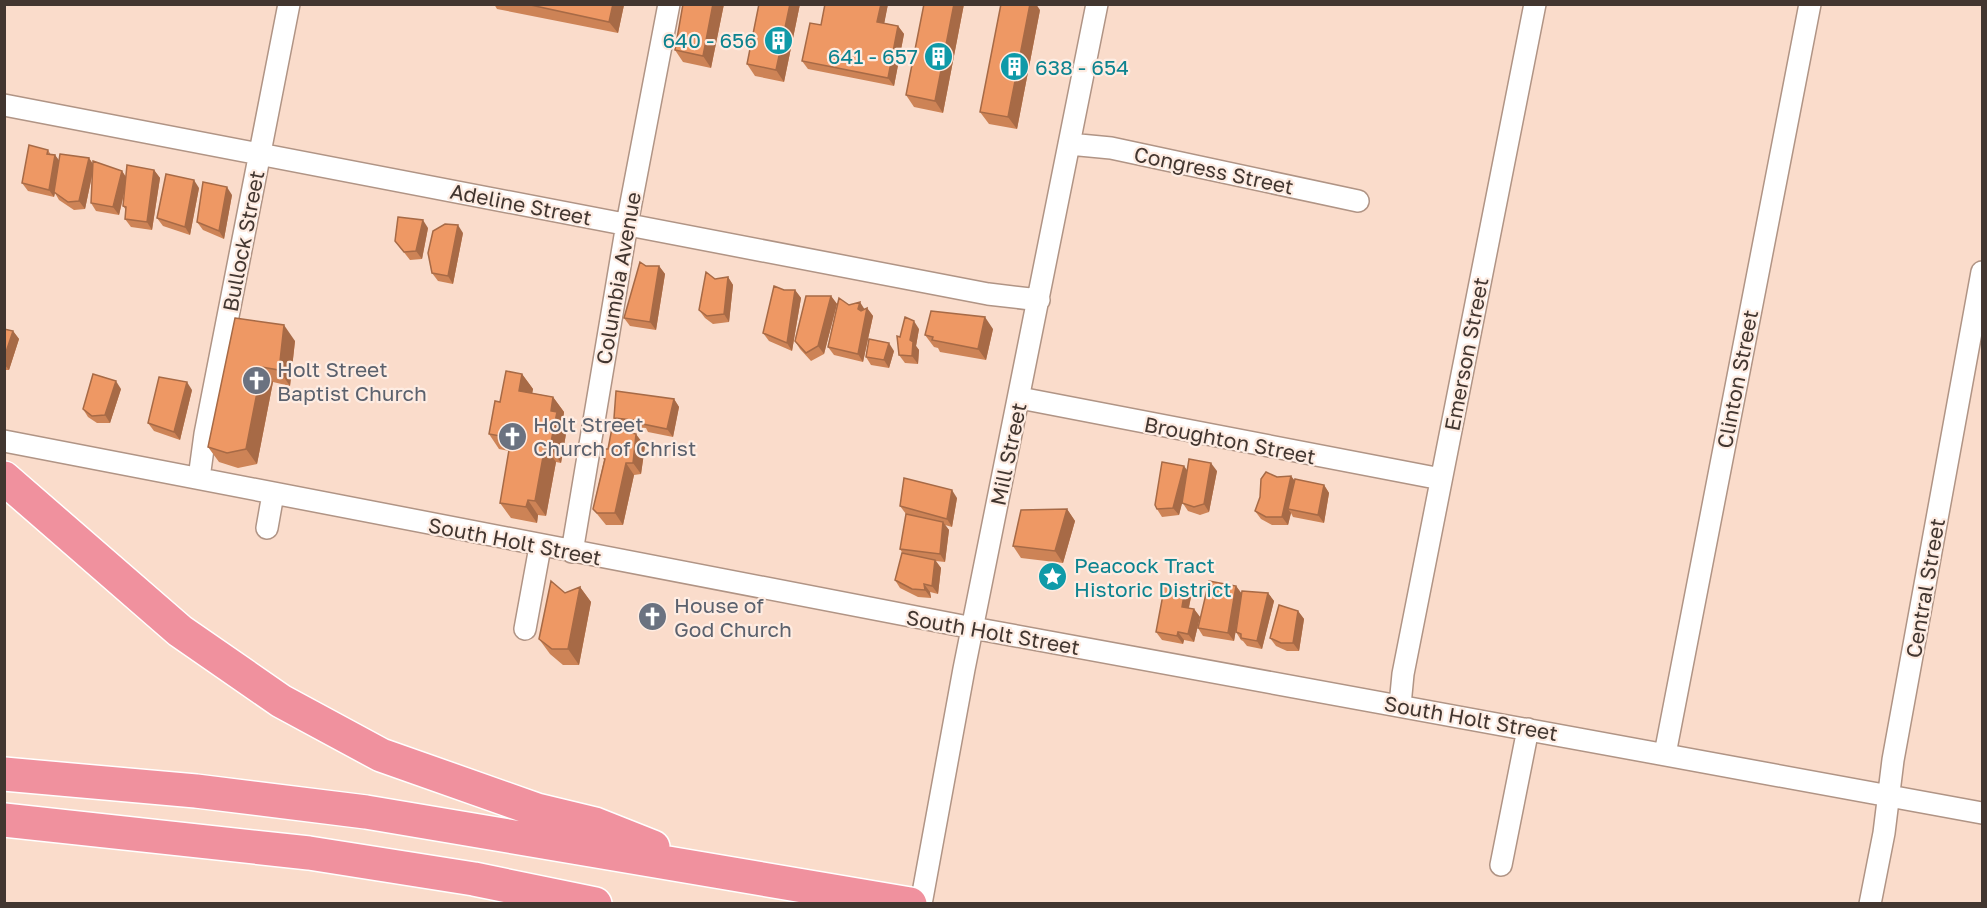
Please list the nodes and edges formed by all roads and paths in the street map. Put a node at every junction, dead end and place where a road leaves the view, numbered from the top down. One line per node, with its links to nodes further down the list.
1 (290, 4): 8 (street, Bullock Street)
2 (669, 4): 10 (street, Columbia Avenue)
3 (1097, 4): 7 (street, Mill Street)
4 (1535, 4): 17 (street, Emerson Street)
5 (1810, 4): 26 (street, Clinton Street)
6 (4, 105): 8 (street, Adeline Street)
7 (1069, 144): 9 (street, Congress Street); 12 (street, Mill Street)
8 (260, 154): 10 (street, Adeline Street); 16 (street, Bullock Street)
9 (1358, 201)
10 (627, 224): 12 (street, Adeline Street); 21 (street, Columbia Avenue)
11 (1983, 272): 28 (street, Central Street)
12 (1039, 300): 13 (street, Mill Street)
13 (1020, 398): 17 (street, Broughton Street); 22 (street, Mill Street)
14 (4, 441): 16 (street, South Holt Street)
15 (4, 478): 32 (highway)
16 (199, 478): 18 (street, South Holt Street)
17 (1441, 479): 24 (street, Emerson Street)
18 (273, 494): 19 (street); 20 (street, South Holt Street)
19 (267, 528)
20 (540, 547): 21 (street, South Holt Street); 23 (street)
21 (572, 552): 22 (street, South Holt Street)
22 (973, 628): 24 (street, South Holt Street); 35 (street, Mill Street)
23 (525, 629)
24 (1400, 705): 25 (street, South Holt Street)
25 (1528, 729): 26 (street, South Holt Street); 31 (street)
26 (1665, 754): 28 (street, South Holt Street)
27 (4, 774): 32 (highway)
28 (1889, 796): 29 (street, South Holt Street); 36 (street, Central Street)
29 (1983, 813)
30 (4, 820): 33 (highway)
31 (1501, 866)
32 (718, 873): 34 (highway)
33 (595, 903)
34 (910, 903)
35 (921, 903)
36 (1870, 903)

